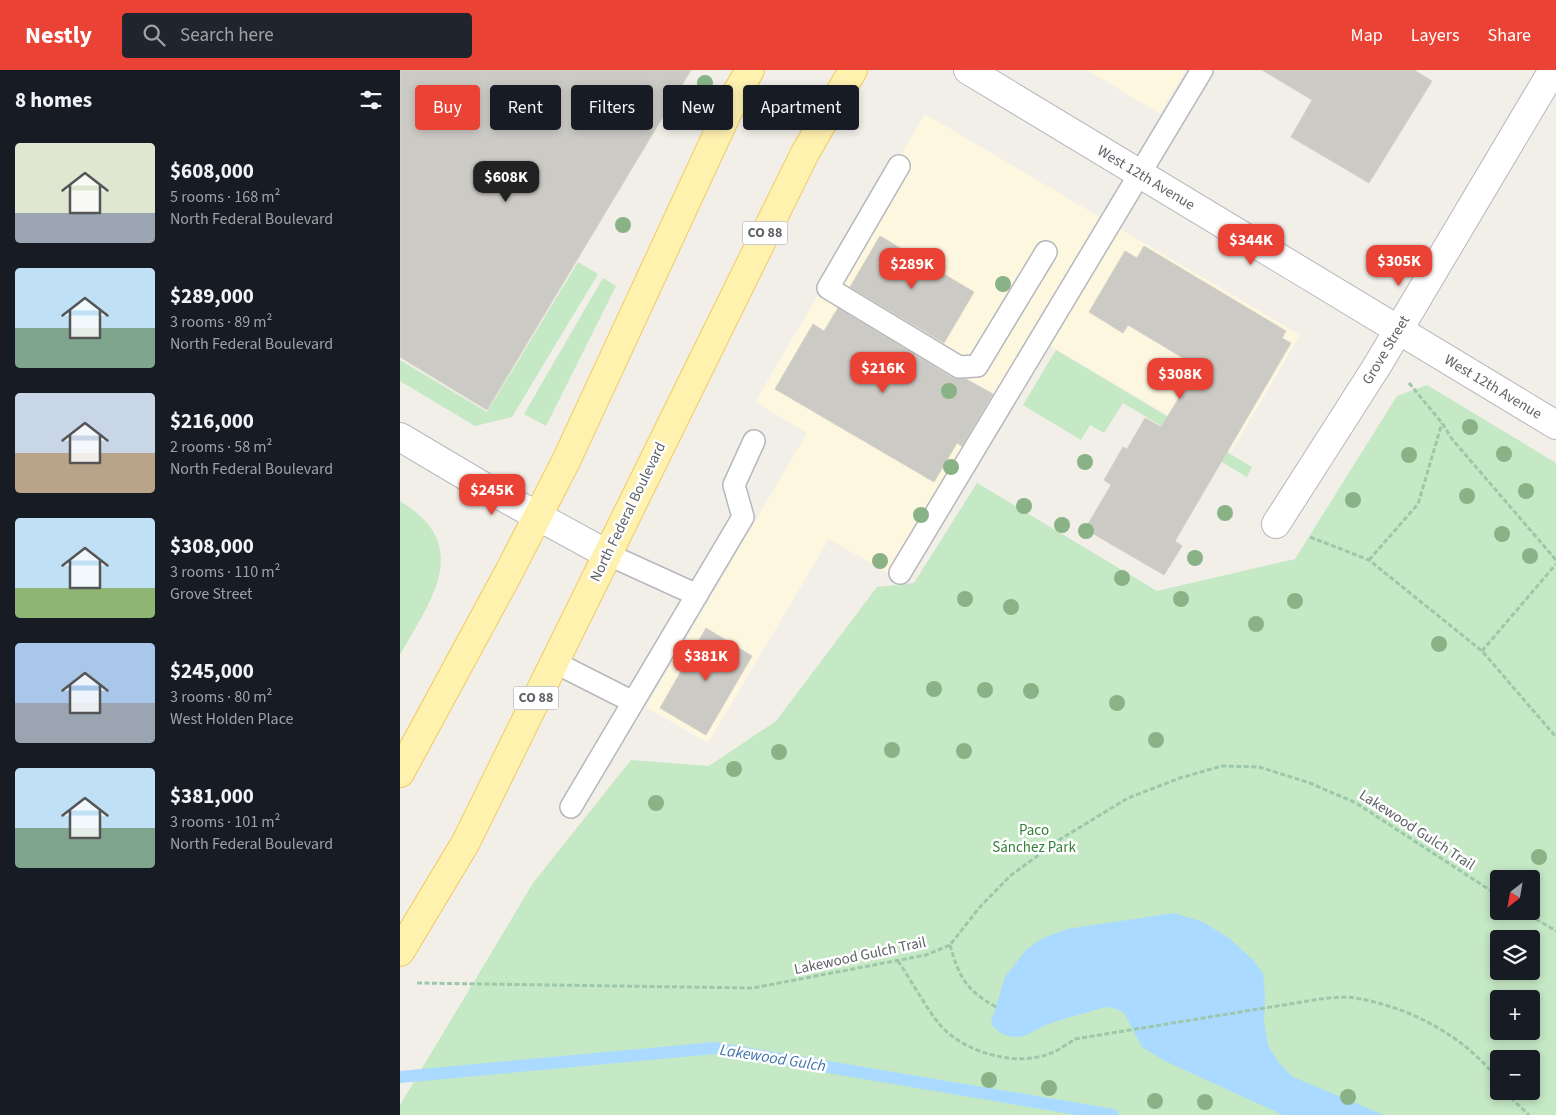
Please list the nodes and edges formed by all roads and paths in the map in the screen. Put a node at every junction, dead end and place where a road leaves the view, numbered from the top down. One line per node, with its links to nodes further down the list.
1 (750, 70): 15 (main road)
2 (854, 70): 17 (main road, North Federal Boulevard / CO 88)
3 (968, 70): 7 (street, West 12th Avenue)
4 (1202, 70): 7 (lane)
5 (1553, 70): 9 (street, Grove Street)
6 (899, 166): 8 (lane)
7 (1140, 174): 9 (street, West 12th Avenue); 21 (lane)
8 (1046, 252)
9 (1398, 330): 12 (street, West 12th Avenue); 16 (street, Grove Street)
10 (1409, 383): 11 (path)
11 (1442, 423): 18 (path); 19 (path)
12 (1556, 425)
13 (400, 437): 15 (street)
14 (754, 441): 22 (lane)
15 (538, 517): 17 (street); 27 (main road)
16 (1276, 524): 18 (path)
17 (607, 554): 22 (lane); 24 (main road, North Federal Boulevard / CO 88)
18 (1369, 560): 23 (path)
19 (1556, 560)
20 (1556, 564): 23 (path)
21 (900, 572)
22 (697, 595): 25 (lane)
23 (1482, 651): 26 (path)
24 (554, 662): 25 (lane); 33 (main road, North Federal Boulevard / CO 88)
25 (634, 702): 28 (lane)
26 (1556, 738)
27 (400, 773)
28 (571, 807)
29 (1490, 890): 32 (path, Lakewood Gulch Trail)
30 (1538, 920): 31 (path)
31 (1556, 931)
32 (950, 945): 34 (path, Lakewood Gulch Trail); 36 (path)
33 (400, 952)
34 (898, 961): 35 (path, Lakewood Gulch Trail); 37 (path)
35 (409, 983)
36 (996, 1007)
37 (1490, 1069)
38 (1513, 1100): 39 (path)
39 (1529, 1115)

